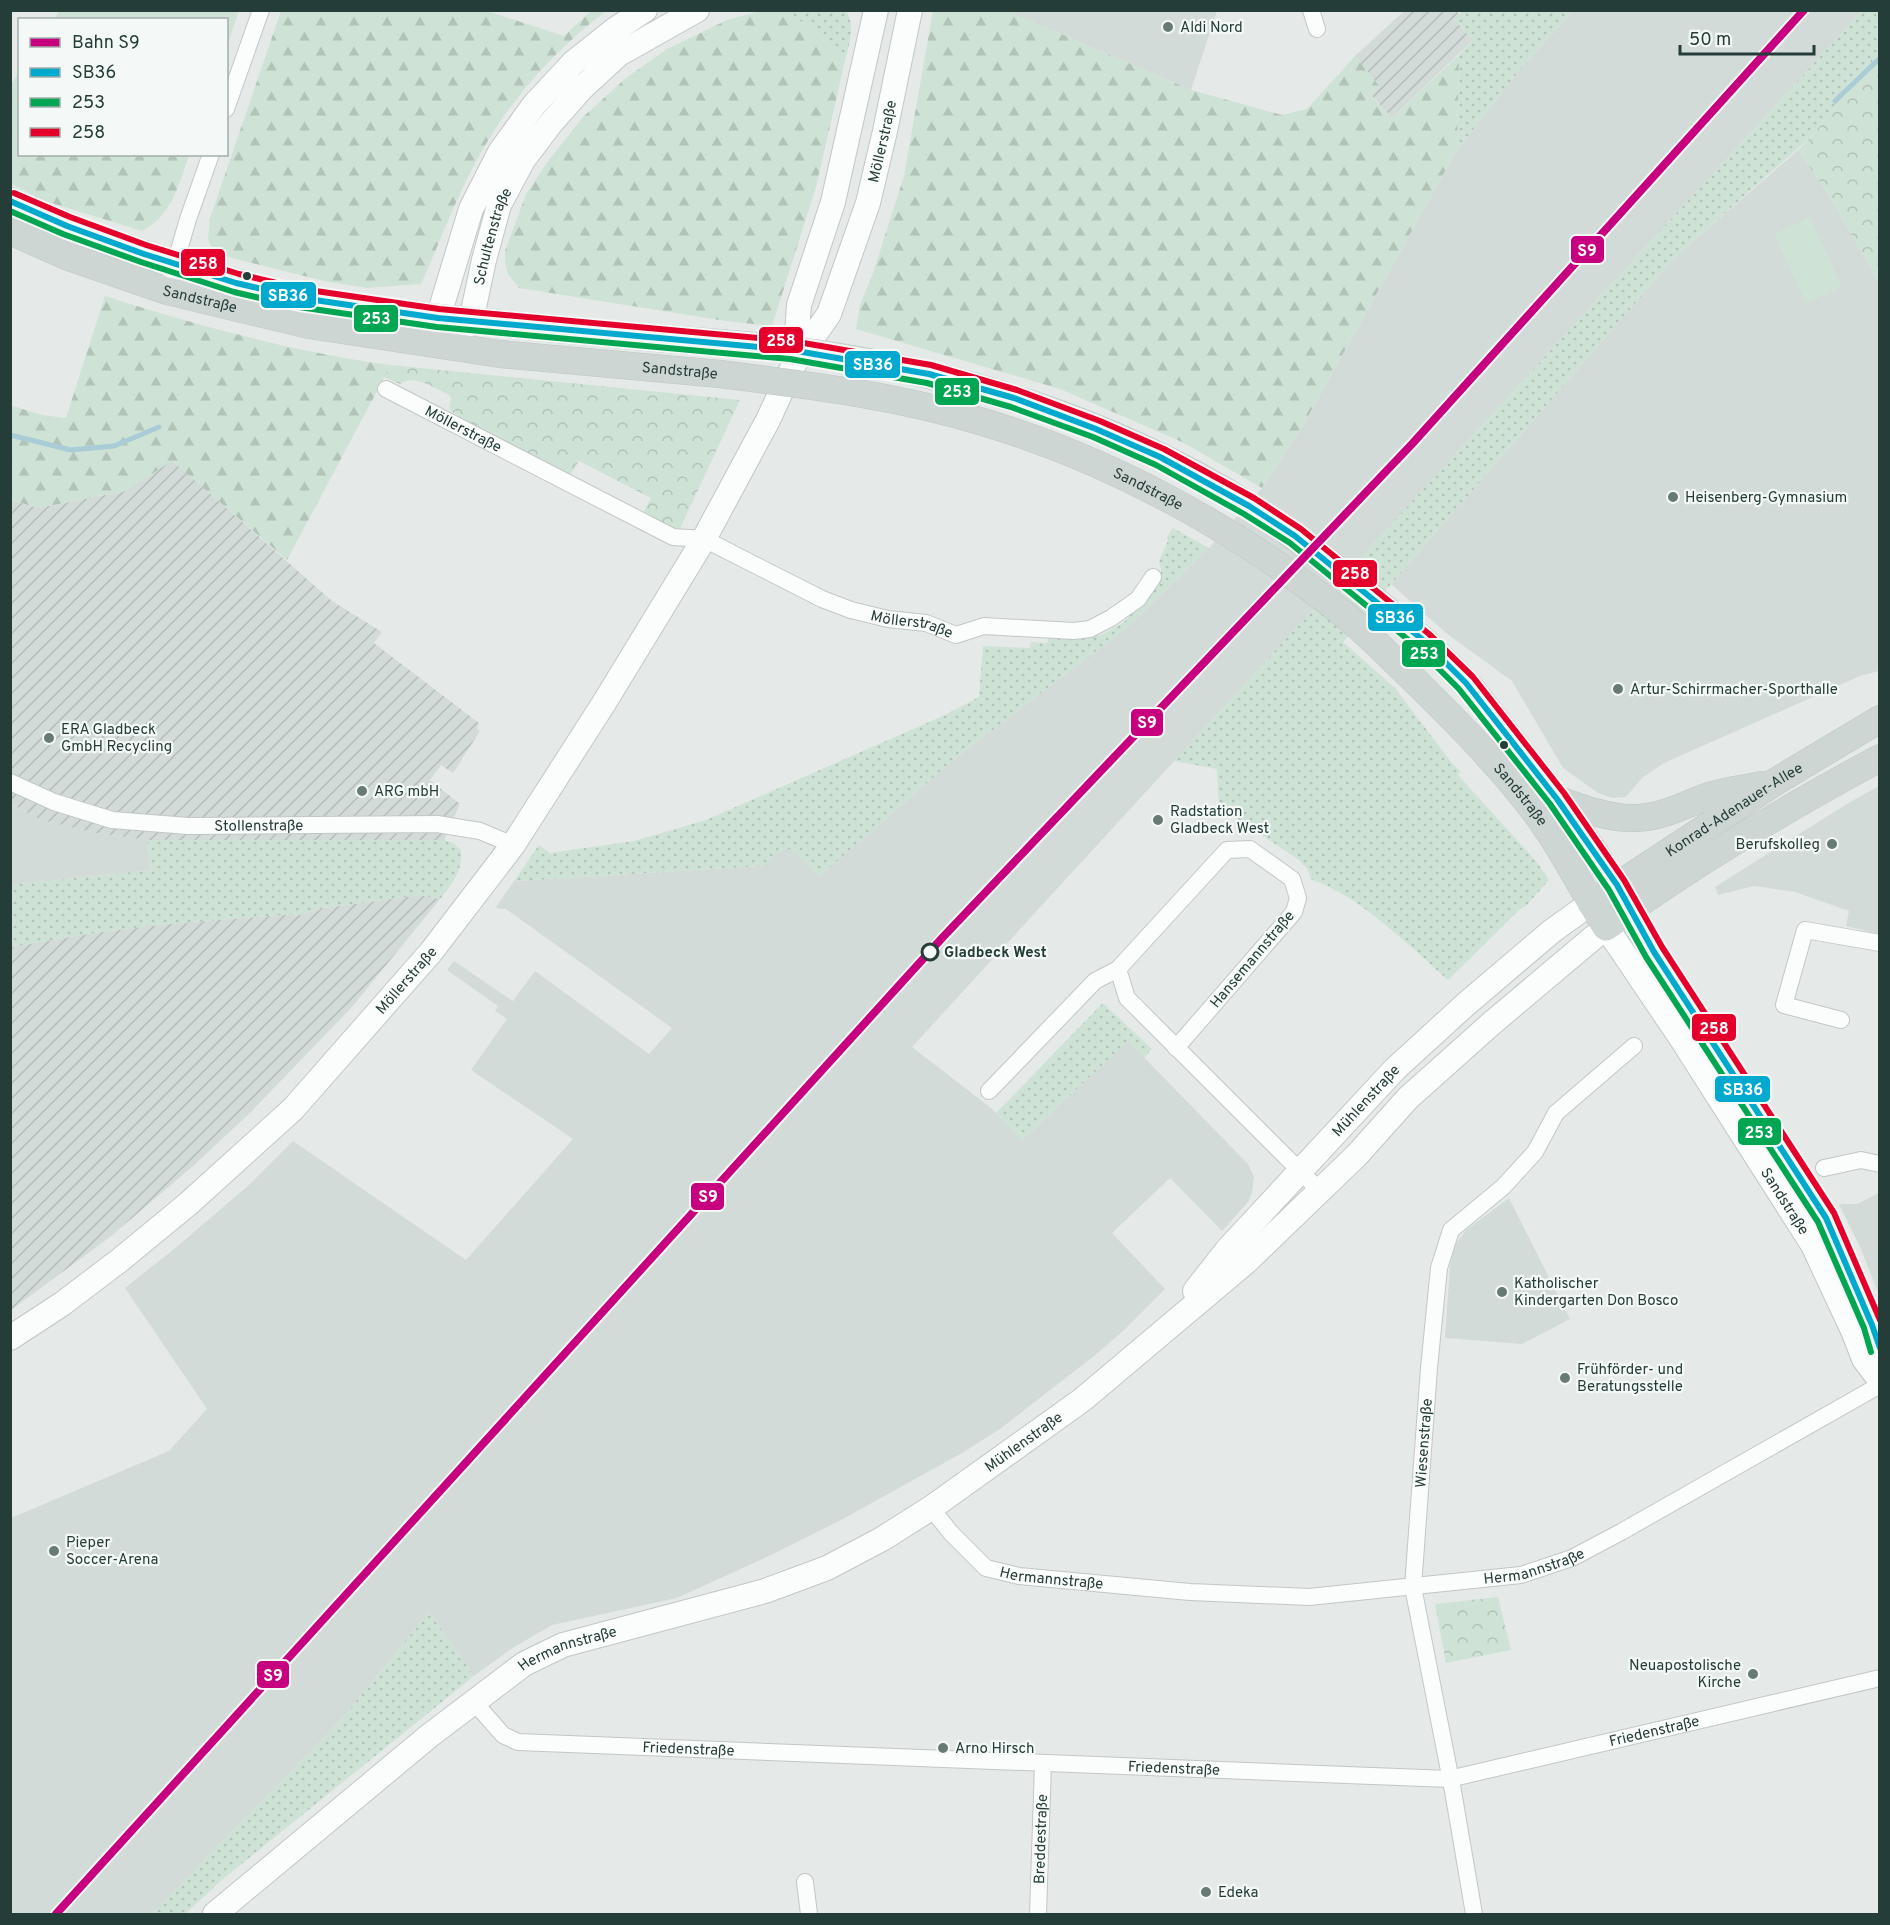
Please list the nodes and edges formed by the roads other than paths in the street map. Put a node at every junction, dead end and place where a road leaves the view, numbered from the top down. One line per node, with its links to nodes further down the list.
1 (261, 10): 8 (street)
2 (645, 10): 14 (main road, Schultenstraße)
3 (697, 10): 15 (main road, Schultenstraße)
4 (876, 10): 17 (main road, Möllerstraße)
5 (910, 10): 17 (main road, Möllerstraße)
6 (1311, 10): 7 (street)
7 (1317, 29)
8 (228, 104)
9 (210, 156): 12 (street)
10 (10, 201): 12 (main road, Sandstraße)
11 (10, 231): 13 (main road, Sandstraße)
12 (175, 264): 13 (street); 14 (main road, Sandstraße)
13 (166, 291): 16 (main road, Sandstraße)
14 (438, 318): 15 (main road, Sandstraße); 16 (main road)
15 (471, 321): 16 (main road); 25 (main road, Sandstraße, bridge)
16 (448, 345): 28 (main road, Sandstraße, bridge)
17 (795, 364): 19 (main road, Möllerstraße)
18 (386, 389): 19 (street, Möllerstraße)
19 (704, 539): 20 (street, Möllerstraße); 26 (main road, Möllerstraße)
20 (1153, 577)
21 (1880, 719): 24 (main road, Konrad-Adenauer-Allee)
22 (1880, 758): 29 (main road, Konrad-Adenauer-Allee)
23 (10, 782): 26 (street, Stollenstraße)
24 (1775, 782): 25 (main road); 27 (main road, Konrad-Adenauer-Allee)
25 (1557, 799): 27 (main road, Sandstraße)
26 (513, 845): 42 (main road, Möllerstraße)
27 (1617, 885): 28 (main road, Konrad-Adenauer-Allee); 29 (main road, Sandstraße)
28 (1591, 903): 30 (main road, Sandstraße); 39 (main road, Mühlenstraße)
29 (1630, 910): 30 (main road, Konrad-Adenauer-Allee); 43 (main road, Sandstraße)
30 (1606, 927): 40 (main road, Mühlenstraße); 44 (main road, Sandstraße)
31 (1880, 943): 33 (street)
32 (1118, 969): 35 (street); 35 (street, Hansemannstraße); 36 (street, Hansemannstraße)
33 (1841, 1020)
34 (1634, 1046): 47 (street, Wiesenstraße)
35 (1176, 1048): 39 (street)
36 (989, 1091)
37 (1880, 1164): 38 (street)
38 (1824, 1168)
39 (1299, 1172): 40 (street); 41 (main road, Mühlenstraße)
40 (1320, 1191): 41 (main road, Mühlenstraße)
41 (1168, 1326): 46 (main road, Mühlenstraße)
42 (10, 1338)
43 (1880, 1349)
44 (1880, 1380)
45 (1880, 1385): 47 (street, Hermannstraße)
46 (931, 1508): 47 (street, Hermannstraße); 49 (main road, Hermannstraße)
47 (1413, 1587): 51 (street, Wiesenstraße)
48 (1880, 1678): 51 (street, Friedenstraße)
49 (474, 1702): 50 (street, Friedenstraße); 53 (main road, Hermannstraße)
50 (1043, 1764): 51 (street, Friedenstraße); 55 (street, Breddestraße)
51 (1449, 1779): 56 (street, Wiesenstraße)
52 (805, 1882): 54 (street)
53 (215, 1914)
54 (809, 1914)
55 (1038, 1914)
56 (1474, 1914)

